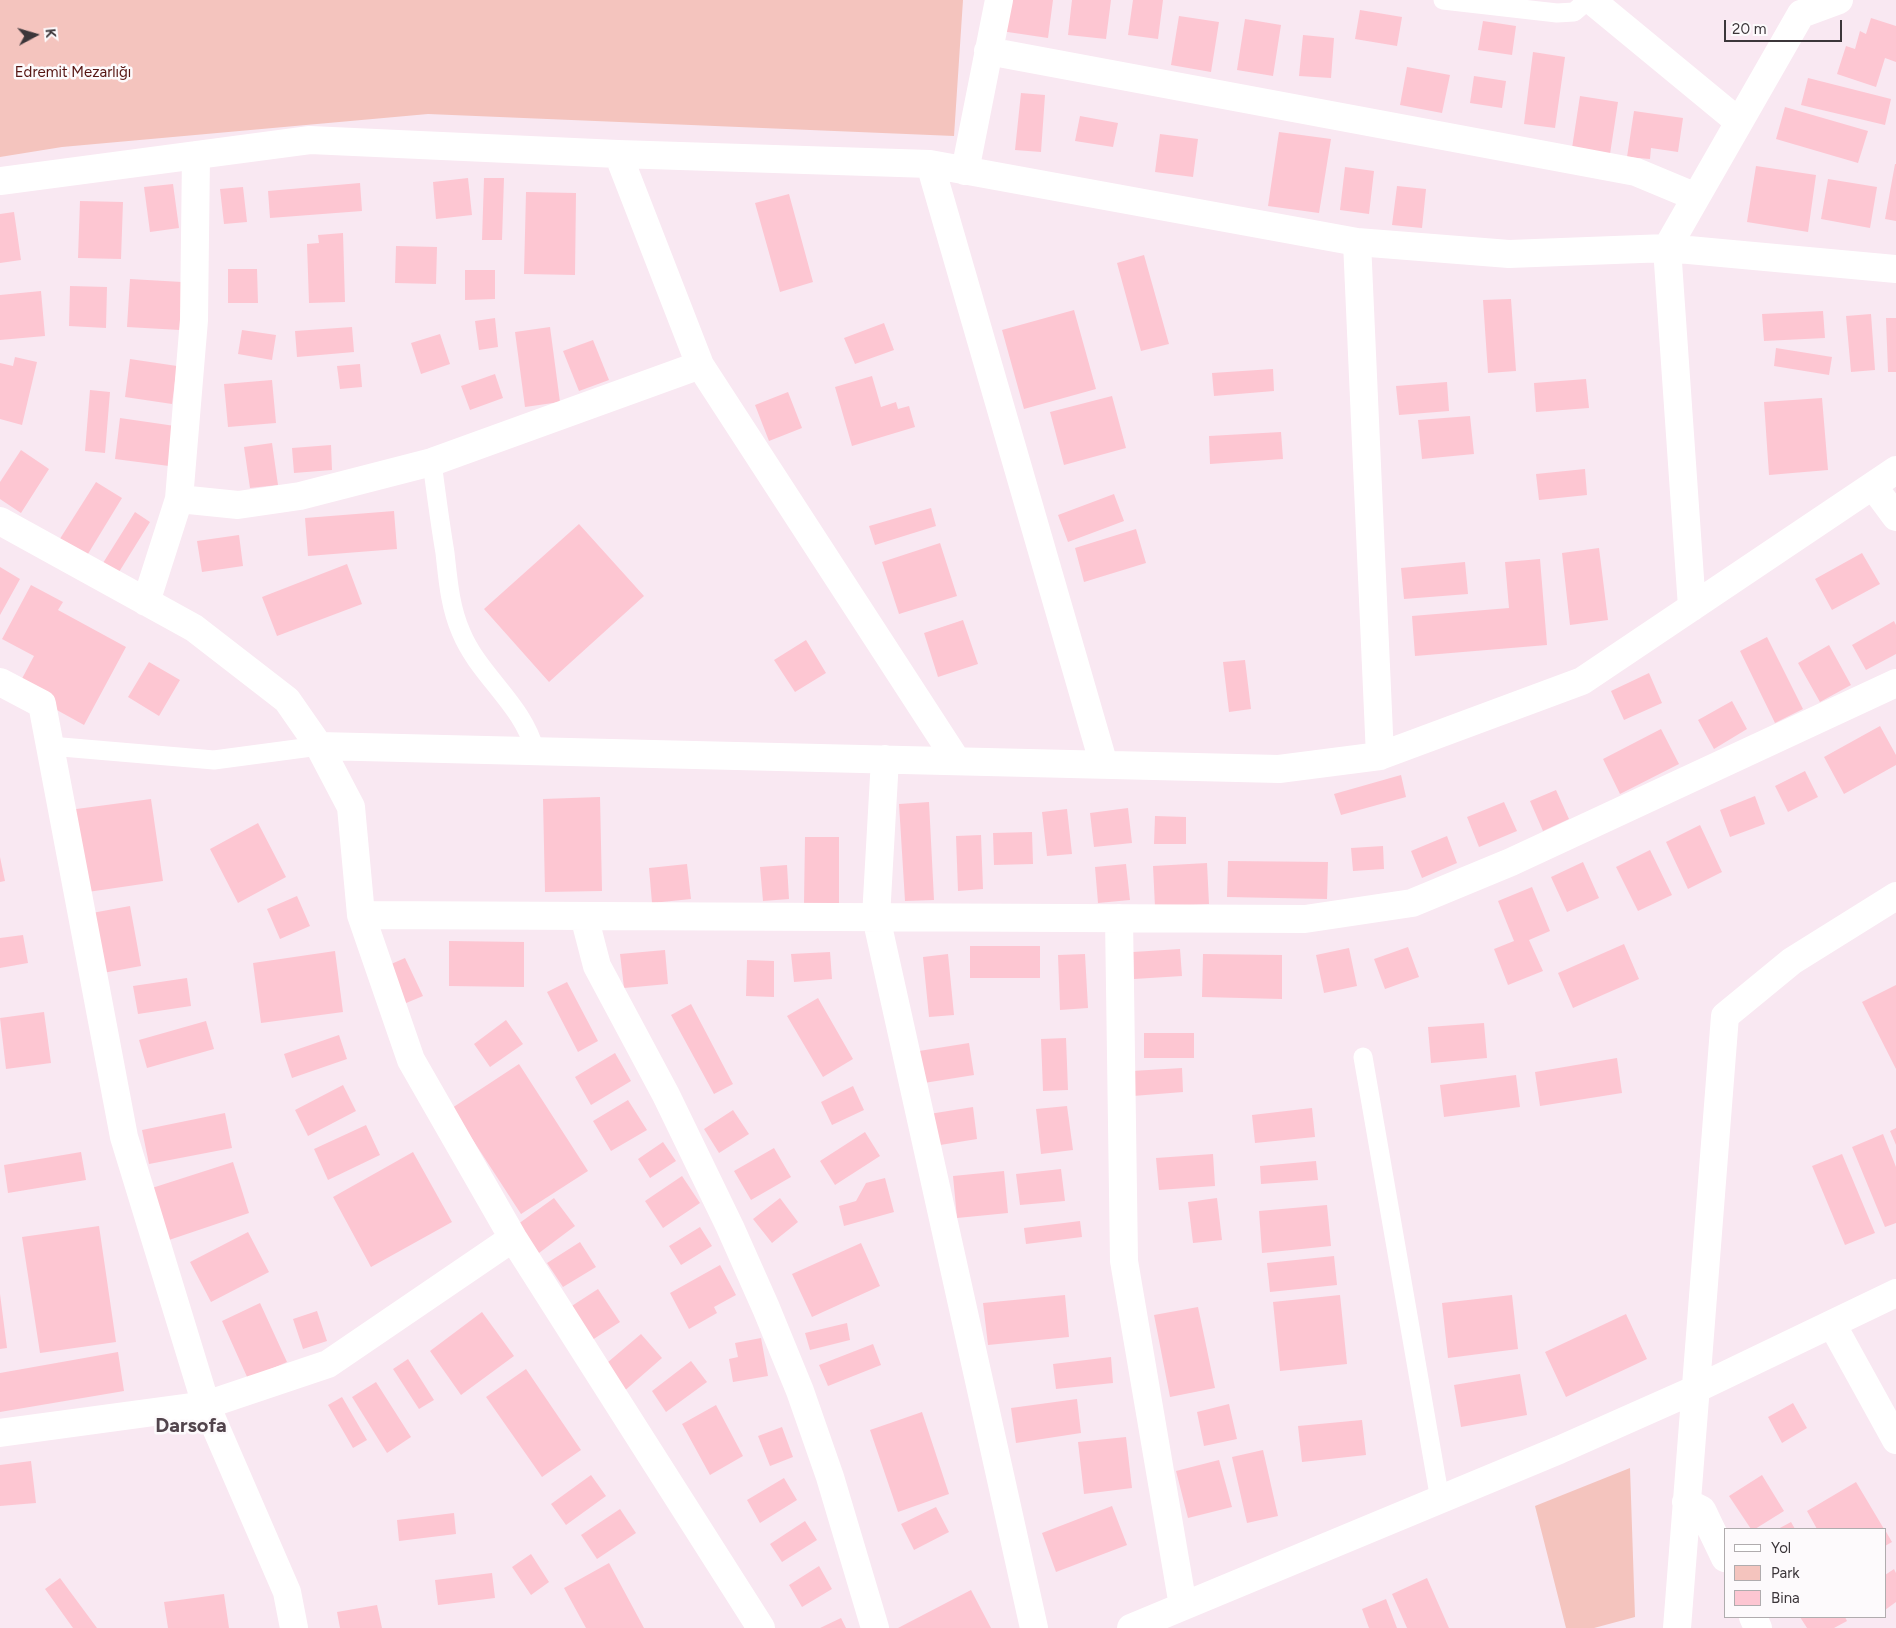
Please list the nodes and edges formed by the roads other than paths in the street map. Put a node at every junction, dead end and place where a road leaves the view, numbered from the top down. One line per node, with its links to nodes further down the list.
1 (998, 0): 5 (street)
2 (1443, 0): 3 (lane)
3 (1589, 0): 6 (street)
4 (1839, 0): 6 (street)
5 (988, 51): 10 (street); 12 (street)
6 (1740, 122): 12 (street)
7 (618, 154): 8 (street); 9 (street); 16 (street)
8 (196, 155): 11 (street); 20 (street)
9 (930, 164): 10 (street); 33 (street)
10 (965, 171): 13 (street)
11 (0, 181)
12 (1696, 197): 14 (street)
13 (1357, 242): 14 (street); 30 (street)
14 (1667, 248): 15 (street); 24 (street)
15 (1896, 269)
16 (700, 365): 17 (street); 32 (street)
17 (432, 462): 20 (street); 29 (lane)
18 (1896, 470): 19 (street)
19 (1873, 486): 21 (street); 24 (street)
20 (179, 499): 23 (street)
21 (1896, 517)
22 (0, 521): 23 (street)
23 (146, 602): 28 (street)
24 (1692, 607): 30 (street)
25 (0, 682): 27 (street)
26 (1896, 682): 38 (street)
27 (50, 746): 28 (lane); 44 (street)
28 (319, 746): 29 (street); 35 (street)
29 (535, 751): 31 (street)
30 (1380, 756): 33 (street)
31 (885, 759): 32 (street); 37 (street)
32 (957, 761): 33 (street)
33 (1104, 765)
34 (1896, 896): 43 (street)
35 (362, 915): 36 (street); 40 (street)
36 (584, 916): 37 (street); 53 (street)
37 (876, 917): 38 (street); 54 (street)
38 (1119, 918): 50 (street)
39 (1363, 1057): 47 (lane)
40 (512, 1238): 44 (street); 52 (street)
41 (1896, 1293): 42 (street)
42 (1832, 1324): 43 (street); 46 (street)
43 (1694, 1390): 47 (street); 48 (street)
44 (206, 1405): 45 (street); 51 (street)
45 (0, 1433)
46 (1896, 1440)
47 (1440, 1500): 50 (street)
48 (1686, 1502): 49 (street); 56 (street)
49 (1724, 1556)
50 (1183, 1606): 55 (street)
51 (294, 1628)
52 (761, 1628)
53 (875, 1628)
54 (1034, 1628)
55 (1131, 1628)
56 (1677, 1628)

